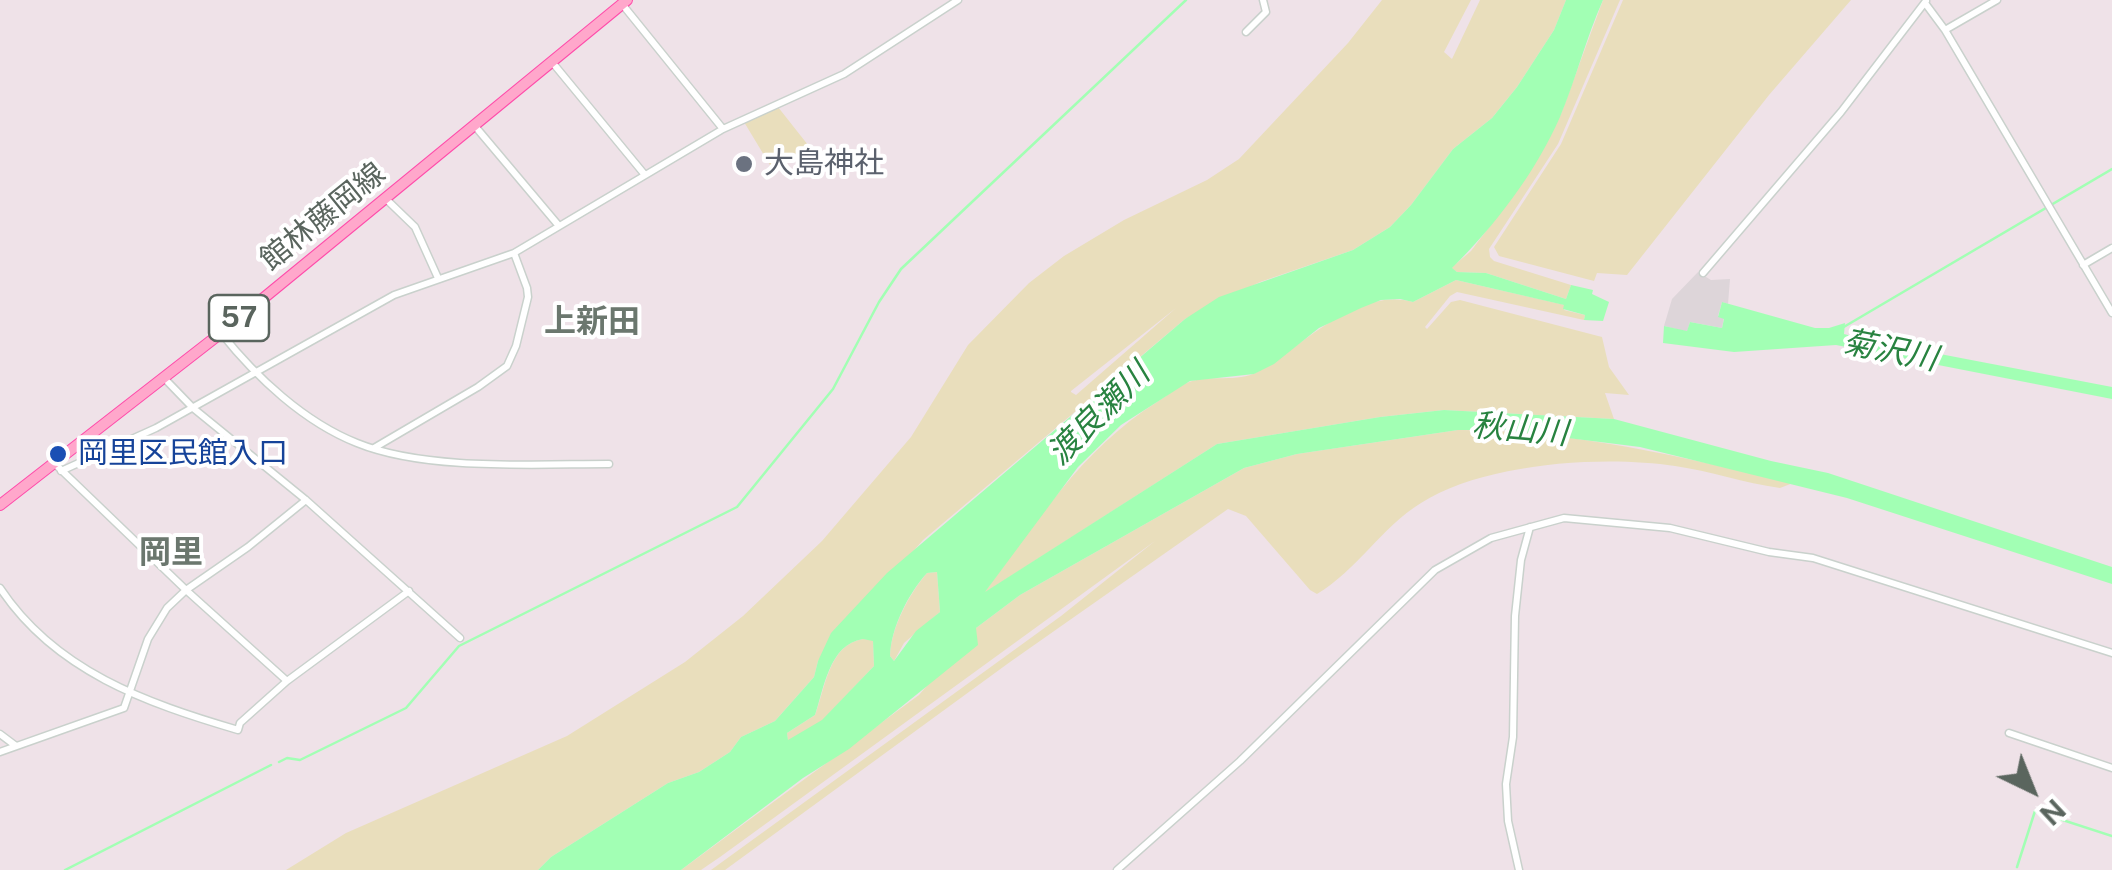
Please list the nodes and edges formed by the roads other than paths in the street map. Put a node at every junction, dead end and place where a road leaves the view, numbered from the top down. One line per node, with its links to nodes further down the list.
1 (958, 0): 10 (street)
2 (1263, 0): 7 (street)
3 (1997, 0): 6 (street)
4 (1926, 1): 6 (street); 17 (street)
5 (625, 2): 8 (main road, 館林藤岡線 / 57); 10 (street)
6 (1946, 30): 16 (street)
7 (1246, 32)
8 (552, 62): 9 (main road, 館林藤岡線 / 57); 11 (street)
9 (474, 125): 12 (main road, 館林藤岡線 / 57); 13 (street)
10 (723, 129): 11 (street)
11 (645, 175): 13 (street)
12 (386, 198): 18 (street); 20 (main road, 館林藤岡線 / 57)
13 (558, 226): 15 (street)
14 (2112, 248): 16 (street)
15 (514, 253): 18 (street); 24 (street)
16 (2084, 264): 19 (street)
17 (1703, 273)
18 (438, 278): 21 (street)
19 (2112, 313)
20 (221, 333): 21 (street); 22 (main road, 館林藤岡線 / 57)
21 (252, 372): 23 (street); 24 (street)
22 (164, 378): 23 (street); 26 (main road, 館林藤岡線 / 57)
23 (192, 408): 26 (street); 27 (street)
24 (372, 449): 25 (street)
25 (609, 464)
26 (57, 467): 28 (main road, 館林藤岡線 / 57); 31 (street)
27 (306, 500): 31 (street); 32 (street)
28 (0, 505)
29 (1530, 526): 34 (street); 42 (street); 43 (street)
30 (0, 588): 36 (street)
31 (186, 590): 35 (street); 36 (street)
32 (409, 591): 33 (street); 35 (street)
33 (460, 638)
34 (2112, 653)
35 (287, 681): 36 (street)
36 (130, 695): 39 (street)
37 (2009, 733): 41 (street)
38 (0, 734): 39 (street)
39 (16, 746): 40 (street)
40 (0, 752)
41 (2112, 768)
42 (1117, 870)
43 (1518, 870)

